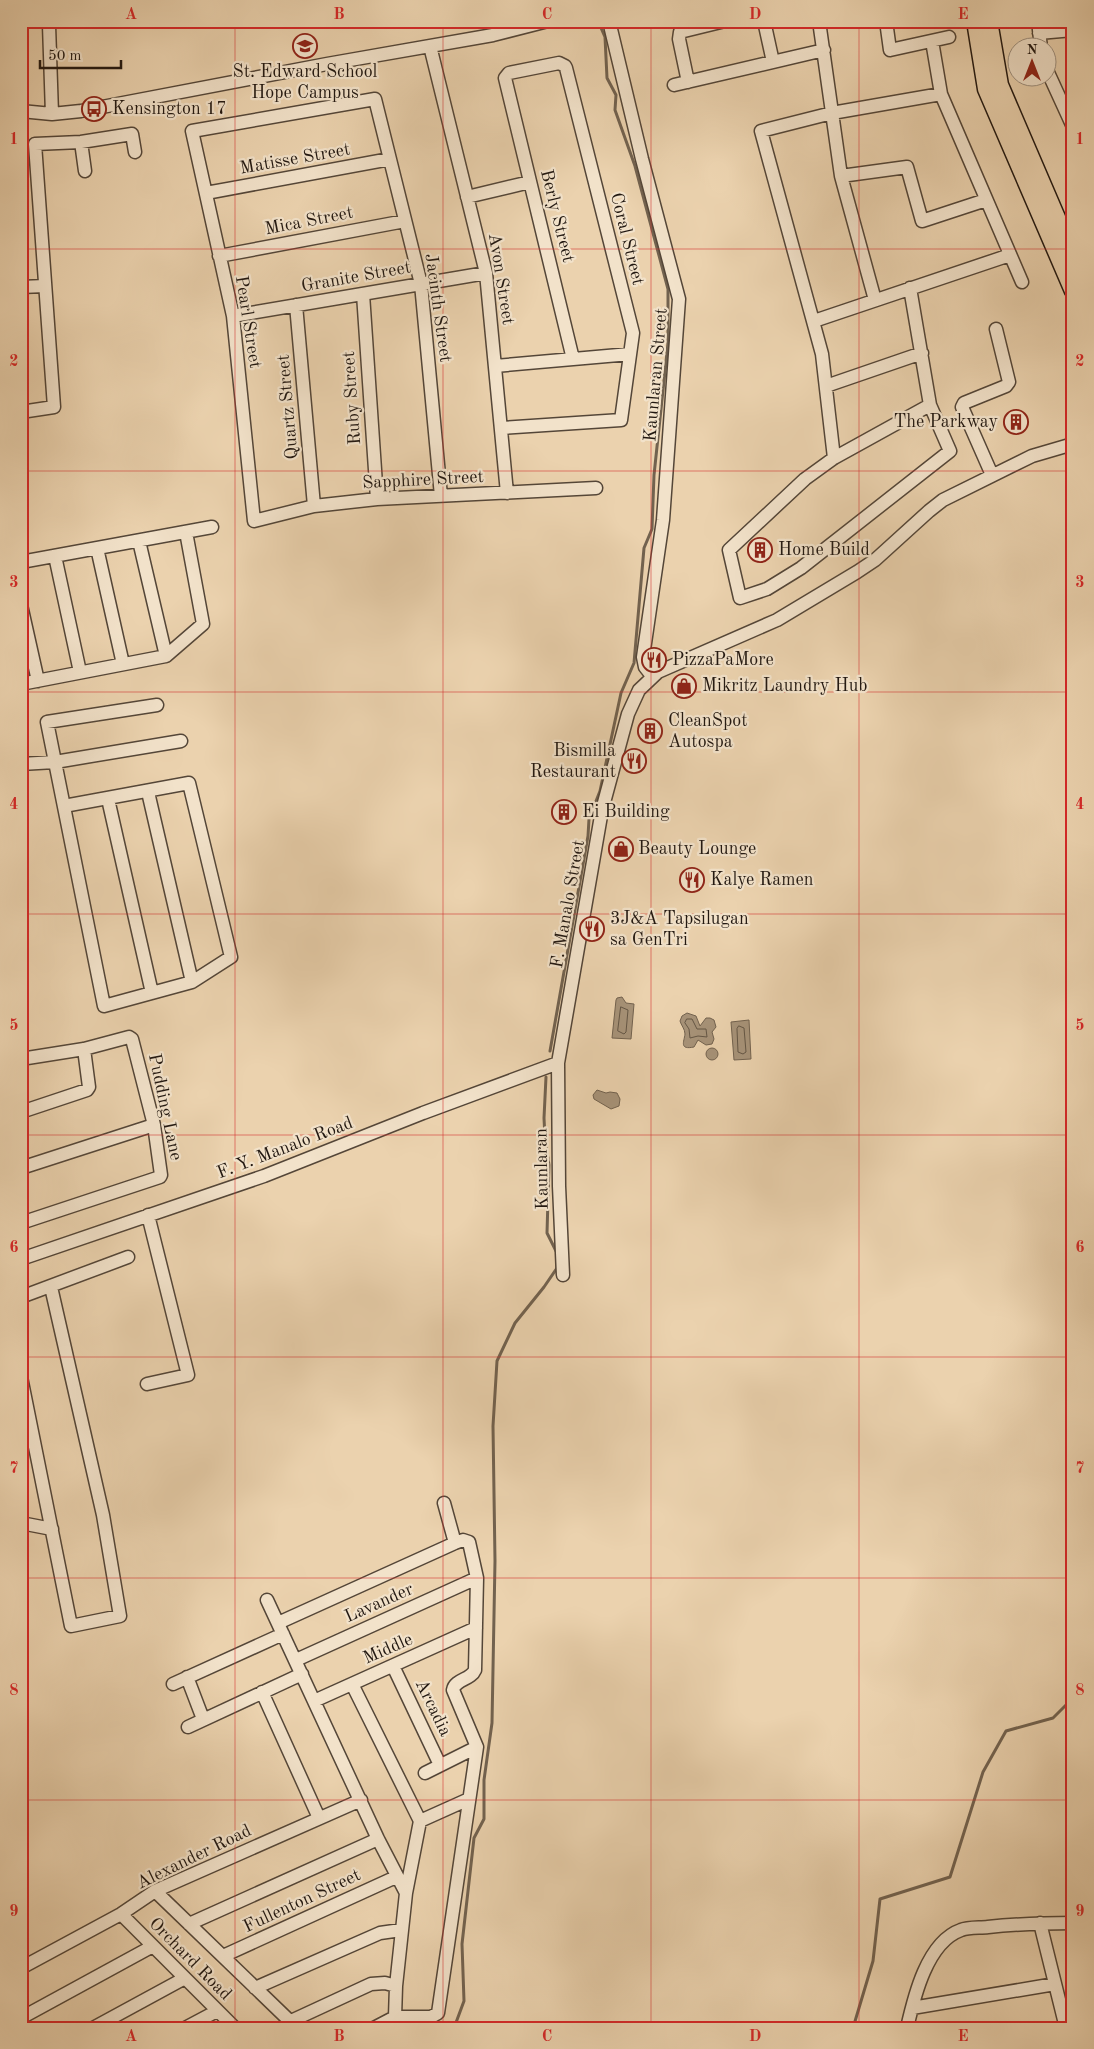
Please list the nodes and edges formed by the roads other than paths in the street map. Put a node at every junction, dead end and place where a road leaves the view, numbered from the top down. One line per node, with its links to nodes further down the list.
1 (47, 21): 26 (street)
2 (548, 21): 14 (street)
3 (610, 21): 82 (street, Kaunlaran Street)
4 (725, 21): 18 (street)
5 (764, 21): 16 (street)
6 (819, 21): 15 (street)
7 (886, 21): 13 (street)
8 (975, 21): 48 (main road)
9 (990, 21): 40 (main road)
10 (1038, 27): 11 (street)
11 (1073, 30)
12 (949, 37): 13 (street)
13 (932, 41): 21 (street)
14 (430, 46): 26 (street); 36 (street, Avon Street)
15 (824, 50): 16 (street); 25 (street)
16 (773, 62): 18 (street)
17 (506, 82): 34 (street, Berly Street); 56 (street, Coral Street)
18 (688, 82): 19 (street)
19 (674, 85)
20 (1055, 88): 23 (street)
21 (941, 94): 25 (street); 37 (street)
22 (1073, 95): 23 (street)
23 (1059, 97): 27 (street)
24 (21, 111): 26 (street)
25 (832, 113): 33 (street); 53 (street)
26 (52, 114)
27 (1073, 127)
28 (192, 131): 31 (street, Jacinth Street); 35 (street, Pearl Street)
29 (81, 142): 30 (street); 32 (street); 45 (street)
30 (135, 152)
31 (390, 159): 35 (street, Matisse Street); 38 (street, Jacinth Street)
32 (85, 170)
33 (841, 176): 37 (street); 50 (street)
34 (530, 182): 36 (street); 57 (street, Berly Street)
35 (206, 193): 41 (street, Pearl Street)
36 (467, 197): 42 (street, Avon Street)
37 (986, 200): 39 (street)
38 (405, 221): 41 (street, Mica Street); 44 (street, Jacinth Street)
39 (1010, 255): 43 (street); 47 (street)
40 (1073, 255)
41 (219, 256): 52 (street, Pearl Street)
42 (486, 273): 44 (street, Granite Street); 58 (street, Avon Street)
43 (1022, 282)
44 (421, 284): 49 (street, Granite Street); 68 (street, Jacinth Street)
45 (45, 286): 46 (street); 61 (street)
46 (21, 287)
47 (910, 288): 50 (street); 55 (street)
48 (1073, 292)
49 (362, 294): 51 (street, Granite Street); 69 (street, Ruby Street)
50 (875, 300): 53 (street)
51 (296, 305): 52 (street, Granite Street); 70 (street, Quartz Street)
52 (233, 316): 71 (street, Pearl Street)
53 (814, 321): 59 (street)
54 (996, 329): 65 (street)
55 (922, 353): 59 (street); 60 (street)
56 (630, 354): 57 (street); 62 (street, Coral Street)
57 (573, 359): 58 (street)
58 (495, 366): 62 (street, Avon Street)
59 (826, 386): 64 (street)
60 (930, 405): 64 (street); 64 (street)
61 (21, 412)
62 (501, 428): 67 (street, Avon Street)
63 (1073, 444): 65 (street, F. Manalo Street)
64 (834, 458)
65 (992, 475): 82 (street, F. Manalo Street)
66 (596, 488): 67 (street, Sapphire Street)
67 (507, 493): 68 (street, Sapphire Street)
68 (441, 496): 69 (street, Sapphire Street)
69 (376, 499): 70 (street, Sapphire Street)
70 (314, 506): 71 (street, Sapphire Street)
71 (254, 521)
72 (212, 527): 73 (street)
73 (186, 532): 74 (street); 79 (street)
74 (139, 541): 75 (street); 79 (street)
75 (97, 548): 76 (street); 80 (street)
76 (55, 556): 77 (street); 81 (street)
77 (21, 562)
78 (21, 605): 83 (street)
79 (166, 656): 80 (street)
80 (123, 664): 81 (street)
81 (80, 672): 83 (street)
82 (652, 676): 96 (street, F. Manalo Street)
83 (38, 681): 84 (street)
84 (21, 684)
85 (157, 705): 87 (street)
86 (181, 741): 87 (street)
87 (55, 762): 88 (street); 91 (street)
88 (21, 764)
89 (148, 792): 90 (street); 92 (street); 92 (street)
90 (108, 798): 91 (street); 93 (street)
91 (64, 806): 93 (street)
92 (192, 982): 93 (street)
93 (152, 993)
94 (84, 1049): 95 (street); 97 (street); 98 (street, Pudding Lane)
95 (21, 1059)
96 (558, 1063): 100 (street, F. Y. Manalo Road); 104 (street, Kaunlaran)
97 (21, 1112)
98 (154, 1125): 99 (street); 101 (street, Pudding Lane)
99 (21, 1168)
100 (148, 1215): 103 (street, F. Y. Manalo Road); 108 (street)
101 (21, 1223)
102 (128, 1257): 105 (street)
103 (21, 1259)
104 (563, 1275)
105 (51, 1287): 106 (street); 111 (street)
106 (21, 1297)
107 (21, 1377): 111 (street)
108 (147, 1384)
109 (444, 1503): 112 (street)
110 (21, 1523): 111 (street)
111 (52, 1529)
112 (456, 1543): 113 (street); 115 (street)
113 (477, 1578): 116 (street); 117 (street, Lavander)
114 (267, 1600): 115 (street)
115 (280, 1628): 117 (street); 120 (street)
116 (476, 1628): 118 (street, Middle); 127 (street)
117 (296, 1660): 119 (street)
118 (393, 1666): 122 (street, Middle); 128 (street, Arcadia)
119 (302, 1674): 123 (street); 124 (street)
120 (187, 1677): 121 (street); 125 (street)
121 (172, 1684)
122 (352, 1684): 124 (street, Middle); 133 (street)
123 (262, 1692): 125 (street); 132 (street)
124 (314, 1701): 131 (street)
125 (203, 1719): 126 (street)
126 (188, 1727)
127 (477, 1747): 128 (street); 130 (street)
128 (440, 1765): 129 (street)
129 (425, 1773)
130 (469, 1799): 133 (street); 152 (street)
131 (361, 1800): 132 (street, Alexander Road); 134 (street)
132 (319, 1818): 136 (street, Alexander Road)
133 (420, 1821): 137 (street)
134 (378, 1839): 135 (street); 141 (street)
135 (396, 1877): 137 (street); 144 (street, Fullenton Street)
136 (155, 1892): 138 (street, Alexander Road); 141 (street)
137 (406, 1893): 142 (street)
138 (121, 1914): 143 (street, Orchard Road); 145 (street, Alexander Road)
139 (1040, 1923): 140 (street); 147 (street); 150 (street)
140 (1073, 1923)
141 (189, 1924): 144 (street)
142 (401, 1930): 148 (street); 149 (street)
143 (152, 1946): 146 (street, Orchard Road); 153 (street)
144 (223, 1956): 149 (street)
145 (21, 1968)
146 (185, 1978): 151 (street, Orchard Road); 157 (street)
147 (1055, 1984): 150 (street); 162 (street)
148 (396, 1986): 152 (street); 155 (street)
149 (255, 1988): 155 (street)
150 (912, 2008): 161 (street)
151 (218, 2010): 158 (street); 159 (street, Orchard Road)
152 (395, 2017): 160 (street)
153 (21, 2018)
154 (21, 2022): 156 (street)
155 (294, 2025)
156 (27, 2028)
157 (94, 2028)
158 (185, 2028)
159 (235, 2028)
160 (374, 2028)
161 (907, 2028)
162 (1066, 2028)

